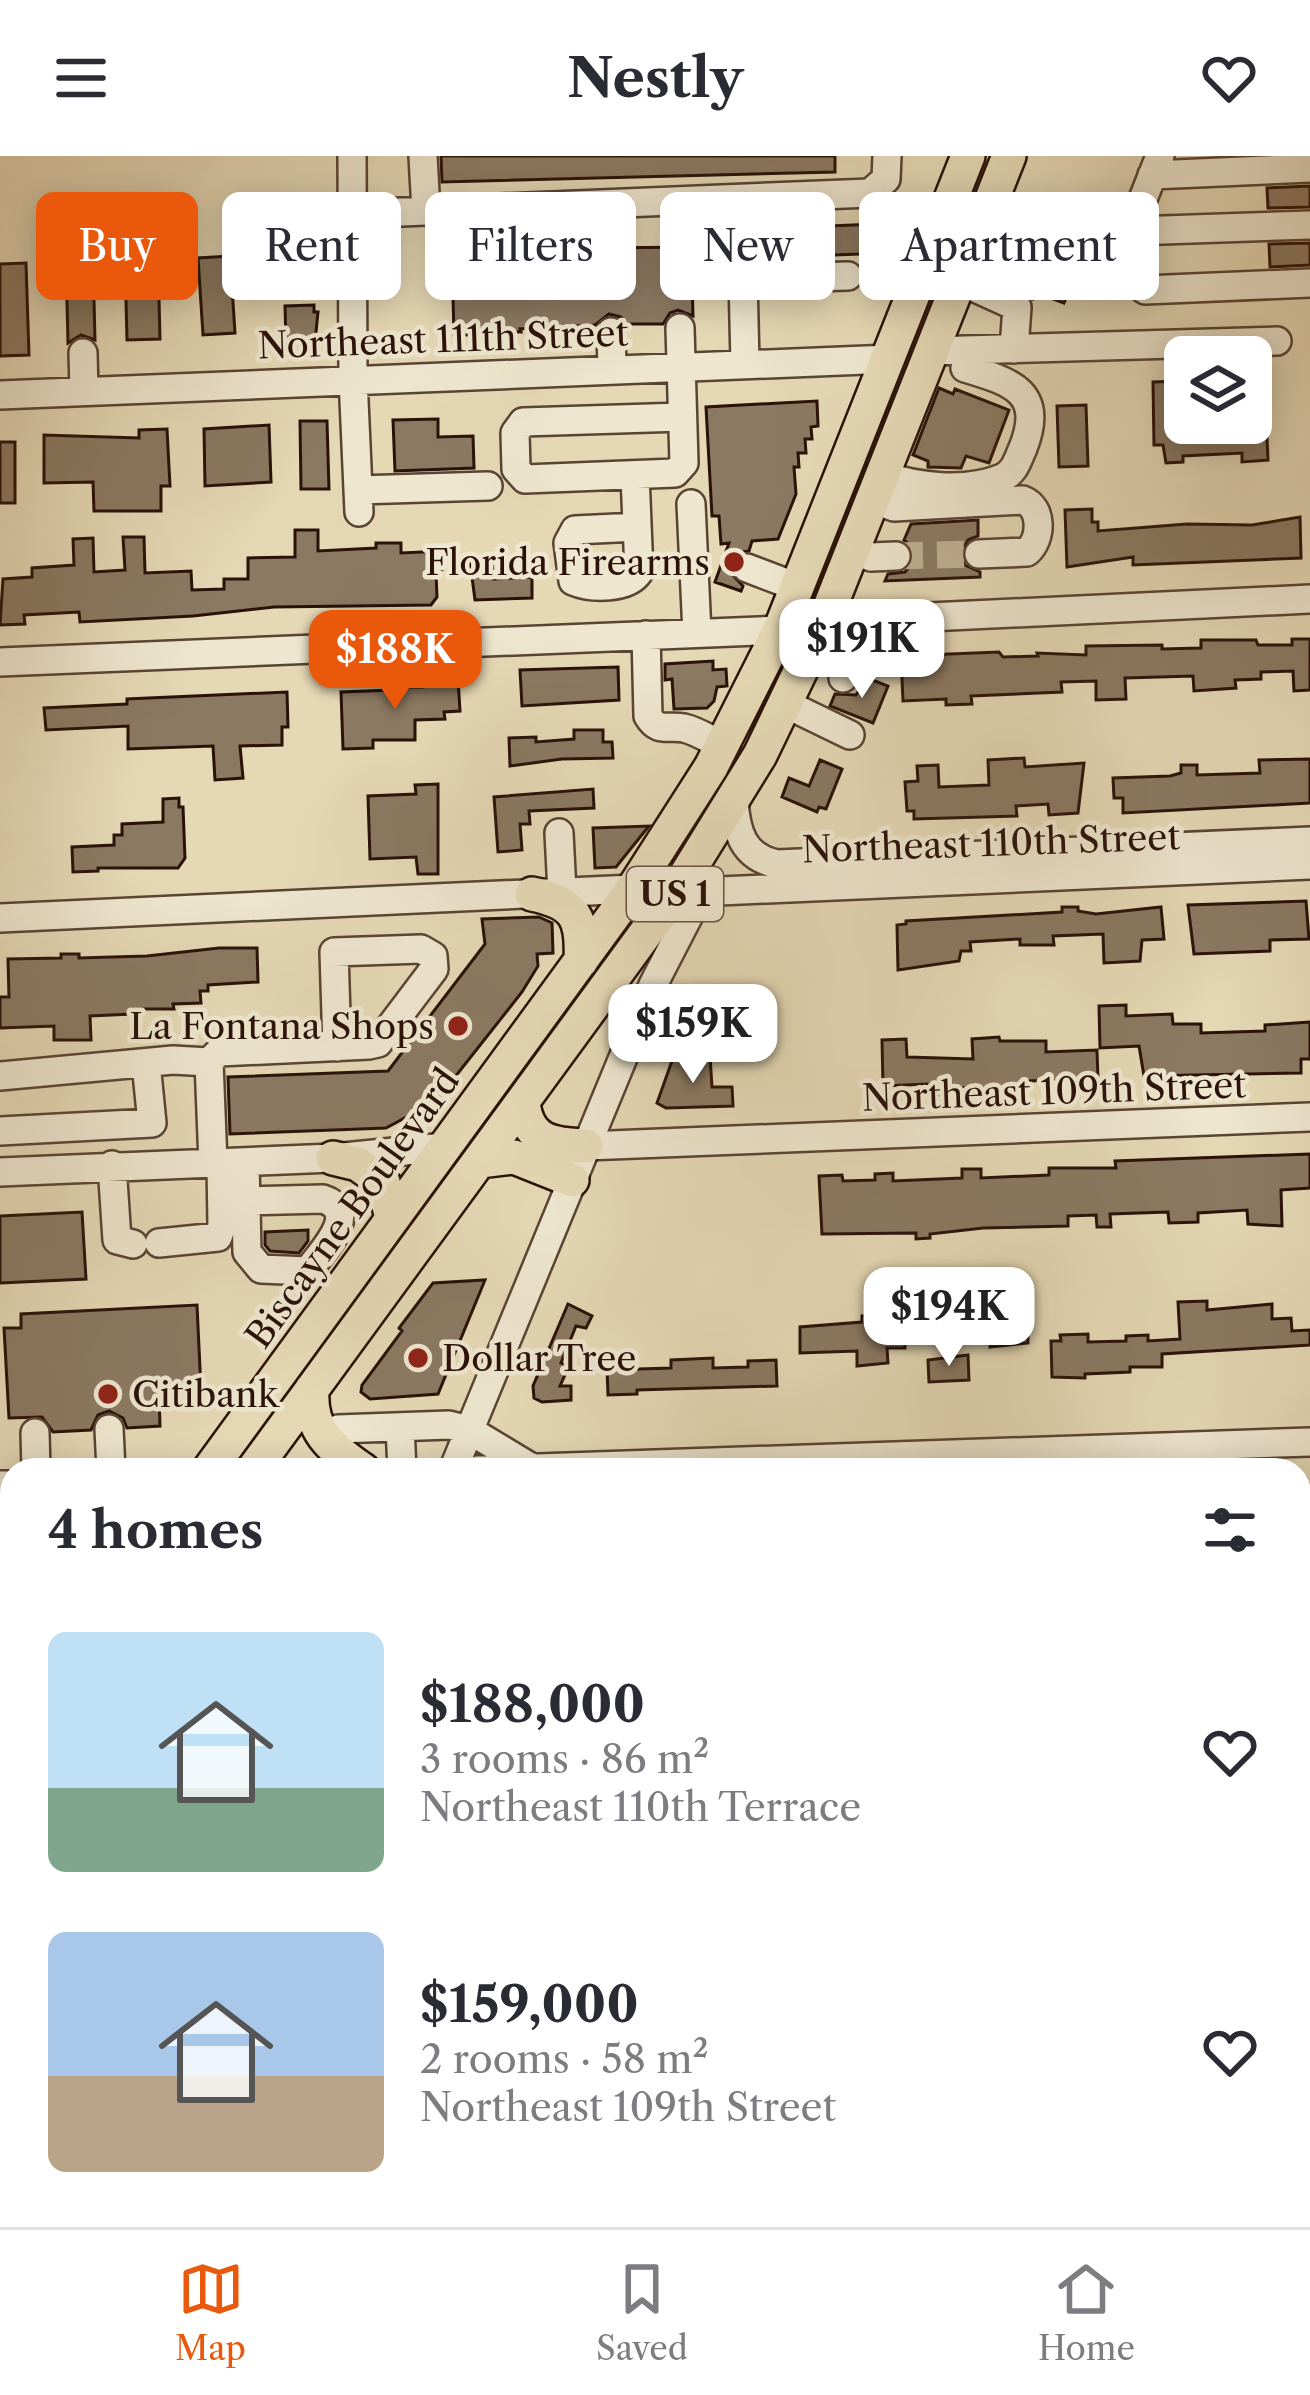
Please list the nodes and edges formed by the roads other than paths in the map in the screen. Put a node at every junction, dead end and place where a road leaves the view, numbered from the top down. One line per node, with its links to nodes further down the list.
1 (352, 156): 8 (street)
2 (423, 156): 10 (street)
3 (887, 156): 11 (street)
4 (968, 156): 25 (main road, Biscayne Boulevard / US 1)
5 (1009, 156): 9 (main road, Biscayne Boulevard / US 1)
6 (1156, 165): 7 (street)
7 (1310, 169)
8 (353, 192)
9 (1006, 192)
10 (425, 193)
11 (636, 203)
12 (1310, 224): 13 (street)
13 (1159, 231)
14 (848, 276): 27 (street)
15 (1310, 283): 16 (street)
16 (1159, 289)
17 (353, 300): 30 (street)
18 (975, 300): 23 (main road, Biscayne Boulevard / US 1)
19 (1014, 300): 26 (street)
20 (680, 328): 28 (street)
21 (610, 332): 29 (street)
22 (1277, 341): 26 (street)
23 (930, 351): 26 (street); 36 (main road, Biscayne Boulevard / US 1)
24 (83, 352): 31 (street)
25 (890, 359): 27 (street, Northeast 111th Street); 43 (main road, Biscayne Boulevard / US 1)
26 (990, 360): 36 (street)
27 (745, 363): 28 (street, Northeast 111th Street)
28 (680, 366): 29 (street, Northeast 111th Street); 33 (street)
29 (612, 368): 30 (street, Northeast 111th Street)
30 (353, 378): 31 (street, Northeast 111th Street); 35 (street)
31 (84, 391): 32 (street, Northeast 111th Street)
32 (0, 395)
33 (682, 417): 34 (street); 34 (street)
34 (635, 475): 38 (street)
35 (488, 486)
36 (877, 487): 39 (main road, Biscayne Boulevard / US 1); 40 (street)
37 (692, 504): 48 (street)
38 (637, 527)
39 (852, 550): 41 (street); 46 (main road, Biscayne Boulevard / US 1)
40 (979, 554)
41 (896, 556)
42 (747, 568): 43 (street)
43 (797, 587): 47 (main road, Biscayne Boulevard / US 1)
44 (1310, 599): 45 (street)
45 (877, 619): 46 (street); 51 (street)
46 (824, 622): 52 (main road, Biscayne Boulevard / US 1)
47 (780, 630): 48 (street); 54 (main road, Biscayne Boulevard / US 1)
48 (697, 633): 49 (street)
49 (646, 635): 50 (street); 54 (street)
50 (0, 662)
51 (843, 678)
52 (786, 704): 53 (street); 55 (main road, Biscayne Boulevard / US 1)
53 (850, 735)
54 (723, 746): 59 (main road, Biscayne Boulevard / US 1)
55 (734, 800): 58 (street, Northeast 110th Street); 60 (main road, Biscayne Boulevard / US 1)
56 (559, 833): 61 (street)
57 (1309, 853): 58 (street, Northeast 110th Street)
58 (777, 876): 60 (street, Northeast 110th Street)
59 (633, 889): 61 (street); 65 (main road, Biscayne Boulevard / US 1)
60 (688, 892): 70 (main road, Biscayne Boulevard / US 1); 73 (street)
61 (547, 893): 62 (street); 65 (main road)
62 (332, 903): 63 (street); 64 (street)
63 (0, 918)
64 (334, 952): 66 (street); 66 (street)
65 (581, 961): 74 (main road, Biscayne Boulevard / US 1)
66 (337, 1047): 67 (street)
67 (209, 1062): 68 (street); 77 (street)
68 (146, 1063): 69 (street); 72 (street)
69 (0, 1076)
70 (523, 1102): 73 (main road); 76 (main road, Biscayne Boulevard / US 1)
71 (1310, 1117): 73 (street, Northeast 109th Street)
72 (0, 1131)
73 (586, 1146): 80 (street)
74 (445, 1147): 75 (street); 82 (main road, Biscayne Boulevard / US 1)
75 (333, 1158): 77 (street); 82 (main road)
76 (480, 1161): 80 (main road); 83 (main road, Biscayne Boulevard / US 1)
77 (226, 1163): 78 (street); 78 (street); 81 (street)
78 (112, 1166): 79 (street)
79 (0, 1172)
80 (572, 1180): 87 (street)
81 (246, 1201)
82 (392, 1219): 92 (main road, Biscayne Boulevard / US 1)
83 (312, 1389): 93 (main road, Biscayne Boulevard / US 1); 94 (main road)
84 (400, 1427): 86 (street); 87 (street); 95 (street)
85 (109, 1429): 91 (street)
86 (338, 1430)
87 (469, 1430): 96 (street); 97 (street)
88 (35, 1433): 90 (street)
89 (1310, 1442): 98 (street)
90 (36, 1458)
91 (110, 1458)
92 (218, 1458)
93 (262, 1458)
94 (344, 1458)
95 (401, 1458)
96 (458, 1458)
97 (515, 1458)
98 (831, 1458)

